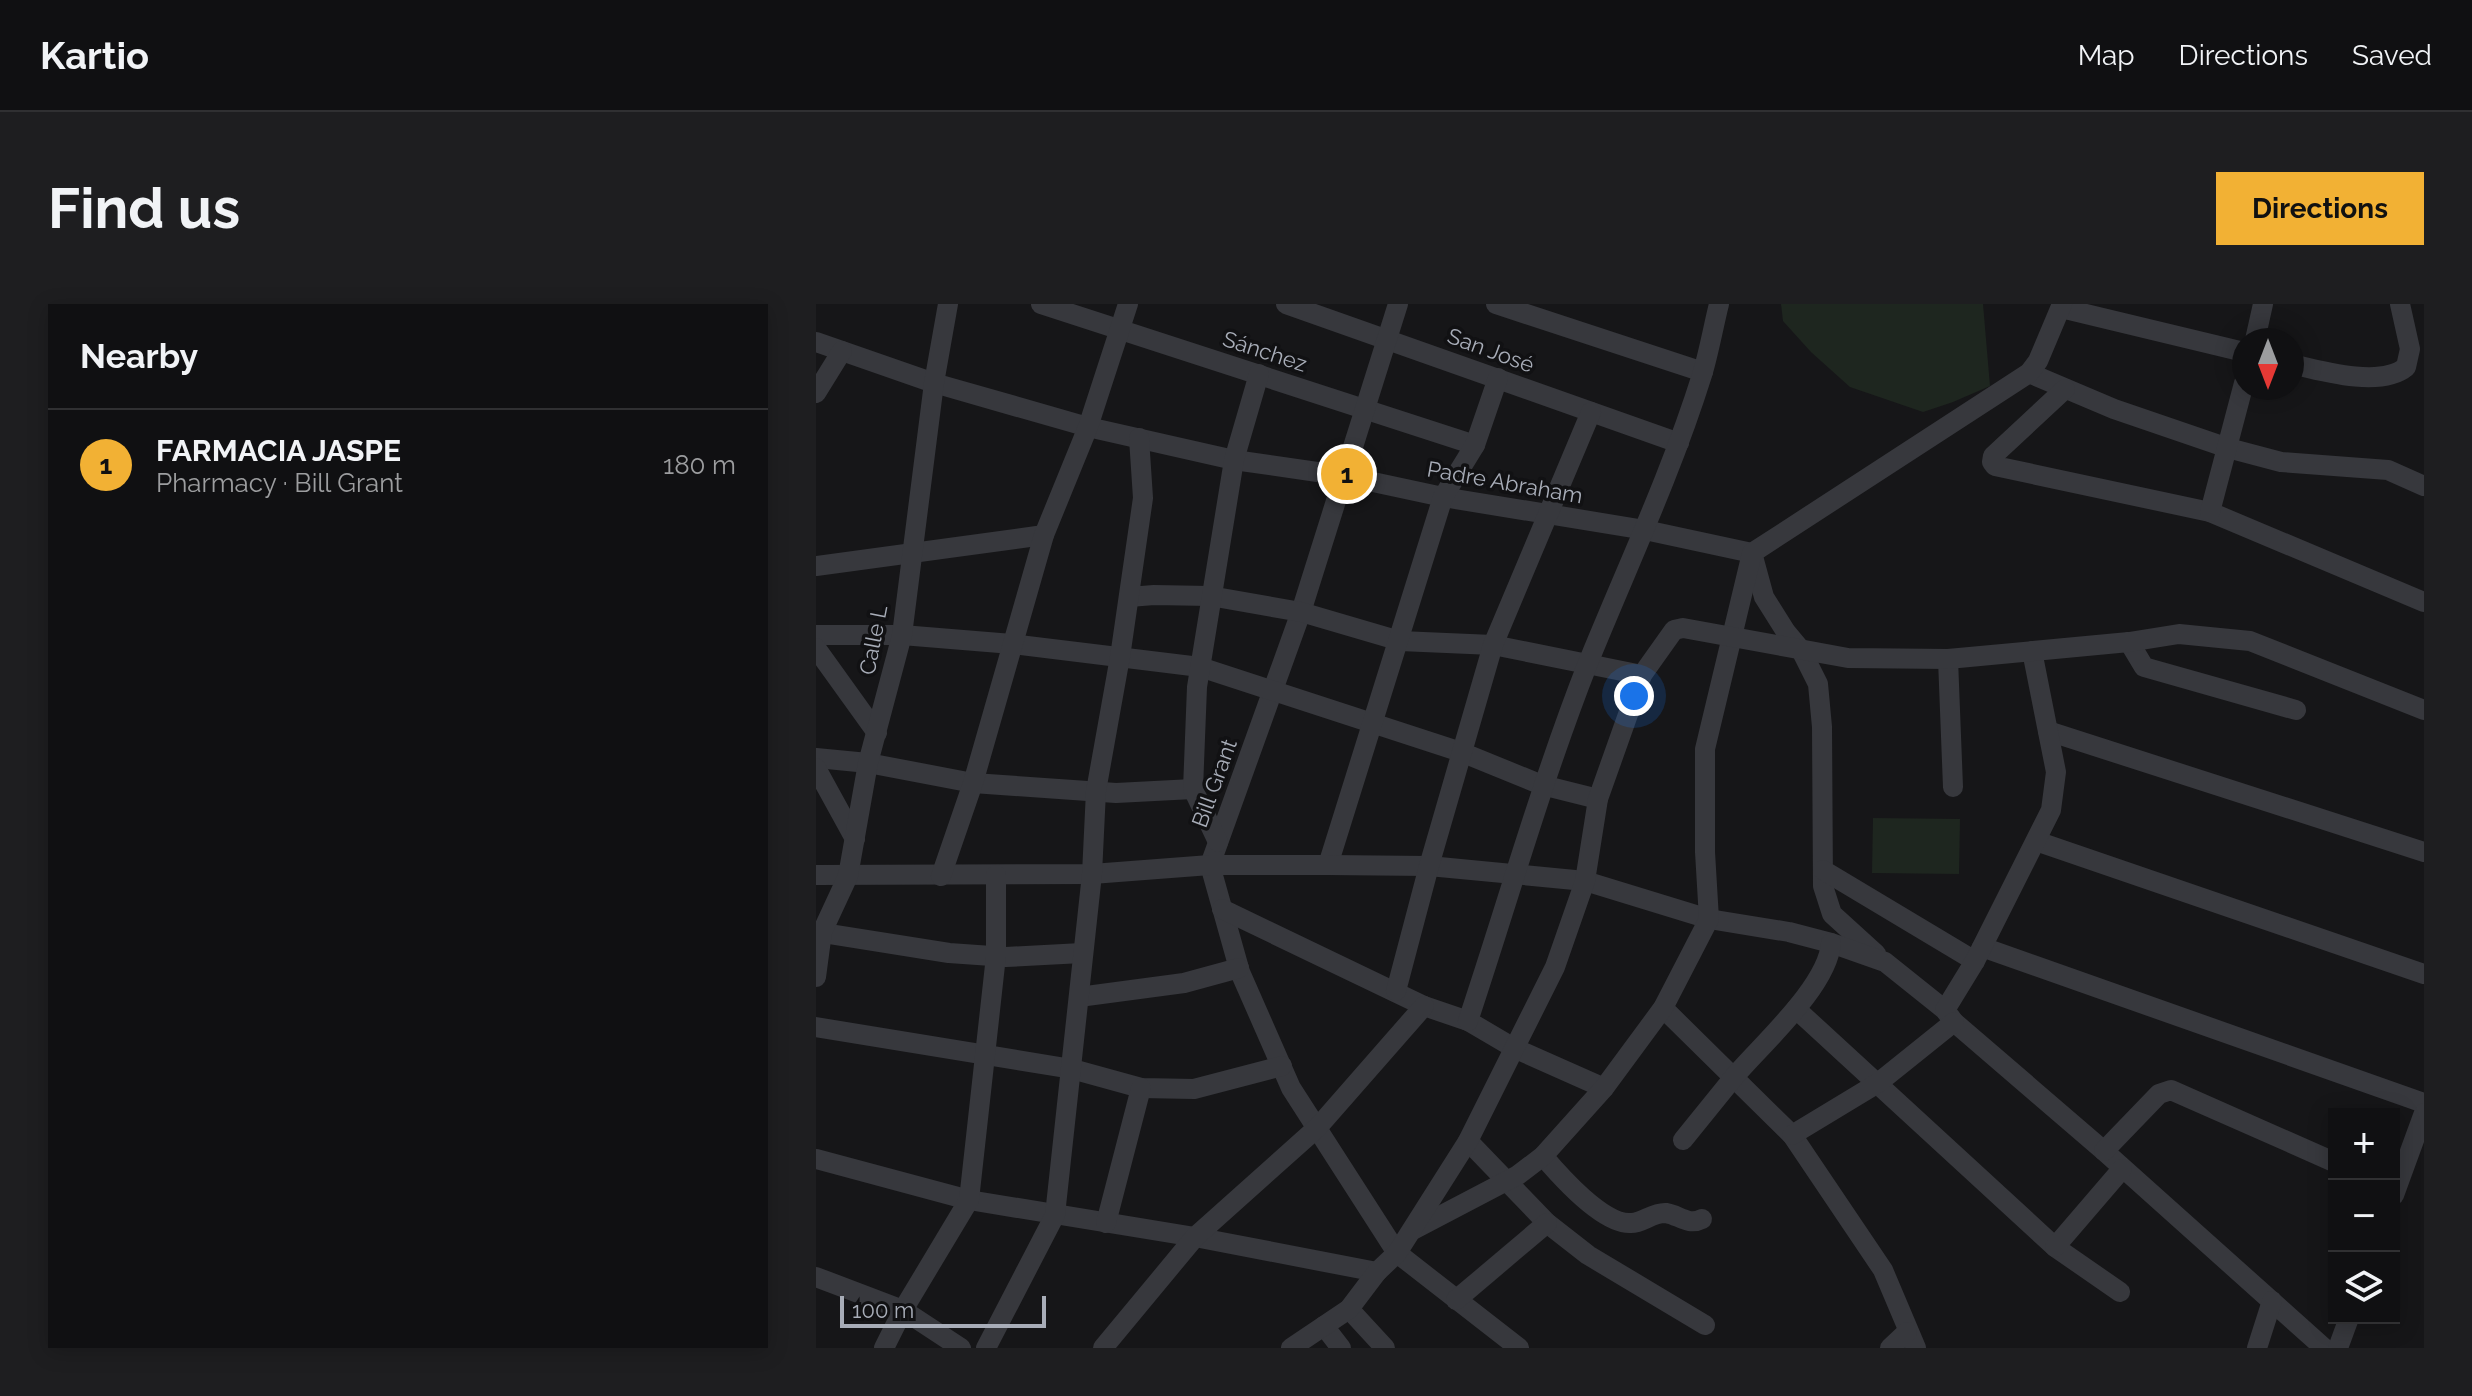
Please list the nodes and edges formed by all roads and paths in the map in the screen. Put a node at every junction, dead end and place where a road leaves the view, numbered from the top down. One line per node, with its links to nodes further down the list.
1 (948, 304): 22 (street, Calle L)
2 (1041, 304): 12 (street, Sánchez)
3 (1128, 304): 12 (street)
4 (1286, 304): 13 (street, San José)
5 (1398, 304): 13 (street, Bill Grant)
6 (1496, 304): 18 (street)
7 (1719, 304): 18 (street)
8 (2263, 304): 11 (street)
9 (2400, 304): 17 (street)
10 (2061, 306): 15 (street); 19 (street)
11 (2258, 328)
12 (1118, 329): 20 (street, Sánchez); 28 (street)
13 (1386, 339): 21 (street, San José); 26 (street, Bill Grant)
14 (816, 342): 16 (street, Padre Abraham)
15 (2232, 349)
16 (842, 351): 22 (street, Padre Abraham); 24 (street)
17 (2304, 366)
18 (1703, 372): 30 (street)
19 (2029, 373): 23 (street); 42 (street)
20 (1259, 374): 26 (street, Sánchez); 33 (street)
21 (1498, 378): 27 (street, San José); 31 (street)
22 (934, 383): 28 (street, Padre Abraham); 41 (street, Calle L)
23 (2065, 389): 32 (street); 37 (street)
24 (816, 393)
25 (2240, 400): 32 (street)
26 (1365, 408): 31 (street, Sánchez); 34 (street, Bill Grant)
27 (1591, 412): 30 (street, San José); 38 (street)
28 (1088, 427): 29 (street, Padre Abraham); 40 (street)
29 (1139, 438): 33 (street, Padre Abraham); 45 (street)
30 (1679, 443): 39 (street)
31 (1475, 445): 36 (street)
32 (2228, 448): 35 (street); 37 (street)
33 (1234, 460): 34 (street, Padre Abraham); 44 (street)
34 (1345, 476): 36 (street, Padre Abraham); 47 (street, Bill Grant)
35 (2424, 486)
36 (1443, 497): 38 (street, Padre Abraham); 51 (street)
37 (2210, 512): 46 (street)
38 (1546, 514): 39 (street, Padre Abraham); 54 (street)
39 (1645, 530): 42 (street, Padre Abraham); 60 (street)
40 (1044, 535): 41 (street); 53 (street)
41 (911, 552): 43 (street); 49 (street, Calle L)
42 (1752, 553): 50 (street); 56 (street)
43 (816, 566)
44 (1210, 596): 45 (street); 47 (street); 61 (street)
45 (1129, 597): 58 (street)
46 (2424, 602)
47 (1301, 612): 51 (street); 63 (street, Bill Grant)
48 (816, 635): 49 (street)
49 (902, 635): 53 (street); 68 (street, Calle L)
50 (1730, 638): 56 (street); 62 (street); 95 (street)
51 (1400, 641): 54 (street); 66 (street)
52 (2129, 642): 57 (street); 64 (street); 65 (street)
53 (1012, 644): 58 (street); 73 (street)
54 (1493, 645): 60 (street); 69 (street)
55 (816, 648): 68 (street)
56 (1801, 650): 59 (street); 86 (street)
57 (2032, 651): 59 (street); 67 (street)
58 (1120, 657): 61 (street); 77 (street)
59 (1948, 659): 75 (street)
60 (1589, 663): 62 (street); 74 (street)
61 (1200, 667): 63 (street); 76 (street)
62 (1642, 675): 78 (street)
63 (1272, 690): 66 (street); 81 (street, Bill Grant)
64 (2296, 710)
65 (2424, 710)
66 (1372, 723): 69 (street); 84 (street)
67 (2048, 731): 80 (street); 82 (street)
68 (877, 733): 71 (street, Calle L)
69 (1461, 752): 74 (street); 85 (street)
70 (816, 758): 71 (street)
71 (868, 763): 73 (street); 79 (street, Calle L)
72 (816, 768): 79 (street)
73 (973, 783): 77 (street); 92 (street)
74 (1542, 785): 78 (street); 88 (street)
75 (1953, 787)
76 (1193, 789): 77 (street); 81 (street)
77 (1096, 791): 87 (street)
78 (1598, 799): 93 (street)
79 (855, 839): 91 (street, Calle L)
80 (2036, 841): 99 (street); 103 (street)
81 (1218, 842): 83 (street, Bill Grant)
82 (2424, 852)
83 (1210, 865): 84 (street); 87 (street); 94 (street)
84 (1328, 865): 85 (street)
85 (1429, 866): 88 (street); 105 (street)
86 (1823, 870): 99 (street); 101 (street)
87 (1092, 874): 90 (street); 98 (street)
88 (1517, 874): 93 (street); 111 (street)
89 (816, 875): 91 (street)
90 (996, 875): 92 (street); 100 (street)
91 (848, 876): 92 (street); 96 (street, Calle L)
92 (941, 876)
93 (1585, 881): 95 (street); 113 (street)
94 (1222, 909): 102 (street); 105 (street)
95 (1709, 919): 97 (street); 108 (street)
96 (819, 932): 100 (street); 104 (street, Calle L)
97 (1831, 943): 101 (street); 109 (street)
98 (1082, 953): 100 (street); 106 (street)
99 (1978, 954): 110 (street); 121 (street)
100 (996, 956): 114 (street)
101 (1885, 962): 110 (street)
102 (1239, 968): 106 (street); 115 (street)
103 (2424, 974)
104 (816, 977)
105 (1396, 991): 107 (street)
106 (1079, 997): 116 (street)
107 (1424, 1006): 111 (street); 123 (street)
108 (1663, 1008): 117 (street); 120 (street)
109 (1796, 1009): 117 (street); 118 (street)
110 (1949, 1016): 118 (street); 127 (street)
111 (1468, 1021): 113 (street)
112 (816, 1027): 114 (street)
113 (1514, 1048): 120 (street); 126 (street)
114 (984, 1055): 116 (street); 134 (street)
115 (1282, 1066): 119 (street); 123 (street)
116 (1072, 1069): 119 (street); 135 (street)
117 (1735, 1076): 124 (street); 125 (street)
118 (1878, 1083): 124 (street); 141 (street)
119 (1141, 1088): 137 (street)
120 (1604, 1088): 128 (street)
121 (2424, 1103)
122 (2424, 1113): 133 (street)
123 (1318, 1127): 140 (street); 142 (street)
124 (1792, 1135): 153 (street)
125 (1683, 1140)
126 (1468, 1141): 132 (street); 139 (street)
127 (2104, 1151): 130 (street); 131 (street)
128 (1543, 1156): 132 (street); 136 (street)
129 (816, 1159): 134 (street)
130 (2328, 1159)
131 (2122, 1169): 141 (street); 147 (street)
132 (1507, 1180): 138 (street); 139 (street)
133 (2399, 1180)
134 (969, 1200): 135 (street); 149 (street)
135 (1055, 1215): 137 (street); 157 (street)
136 (1702, 1219)
137 (1106, 1223): 140 (street)
138 (1547, 1223): 146 (street); 151 (street)
139 (1411, 1231): 142 (street)
140 (1195, 1237): 143 (street); 158 (street)
141 (2055, 1247): 145 (street)
142 (1397, 1253): 143 (street); 146 (street)
143 (1377, 1272): 148 (street)
144 (816, 1277): 149 (street)
145 (2120, 1292)
146 (1456, 1300): 162 (street)
147 (2272, 1301): 154 (street); 164 (street)
148 (1349, 1309): 152 (street); 161 (street)
149 (903, 1310): 155 (street); 156 (street)
150 (2344, 1324): 154 (street)
151 (1705, 1325)
152 (1324, 1326): 159 (street); 160 (street)
153 (1912, 1340): 163 (street)
154 (2325, 1347)
155 (884, 1348)
156 (961, 1348)
157 (986, 1348)
158 (1103, 1348)
159 (1291, 1348)
160 (1341, 1348)
161 (1385, 1348)
162 (1519, 1348)
163 (1890, 1348)
164 (2257, 1348)

